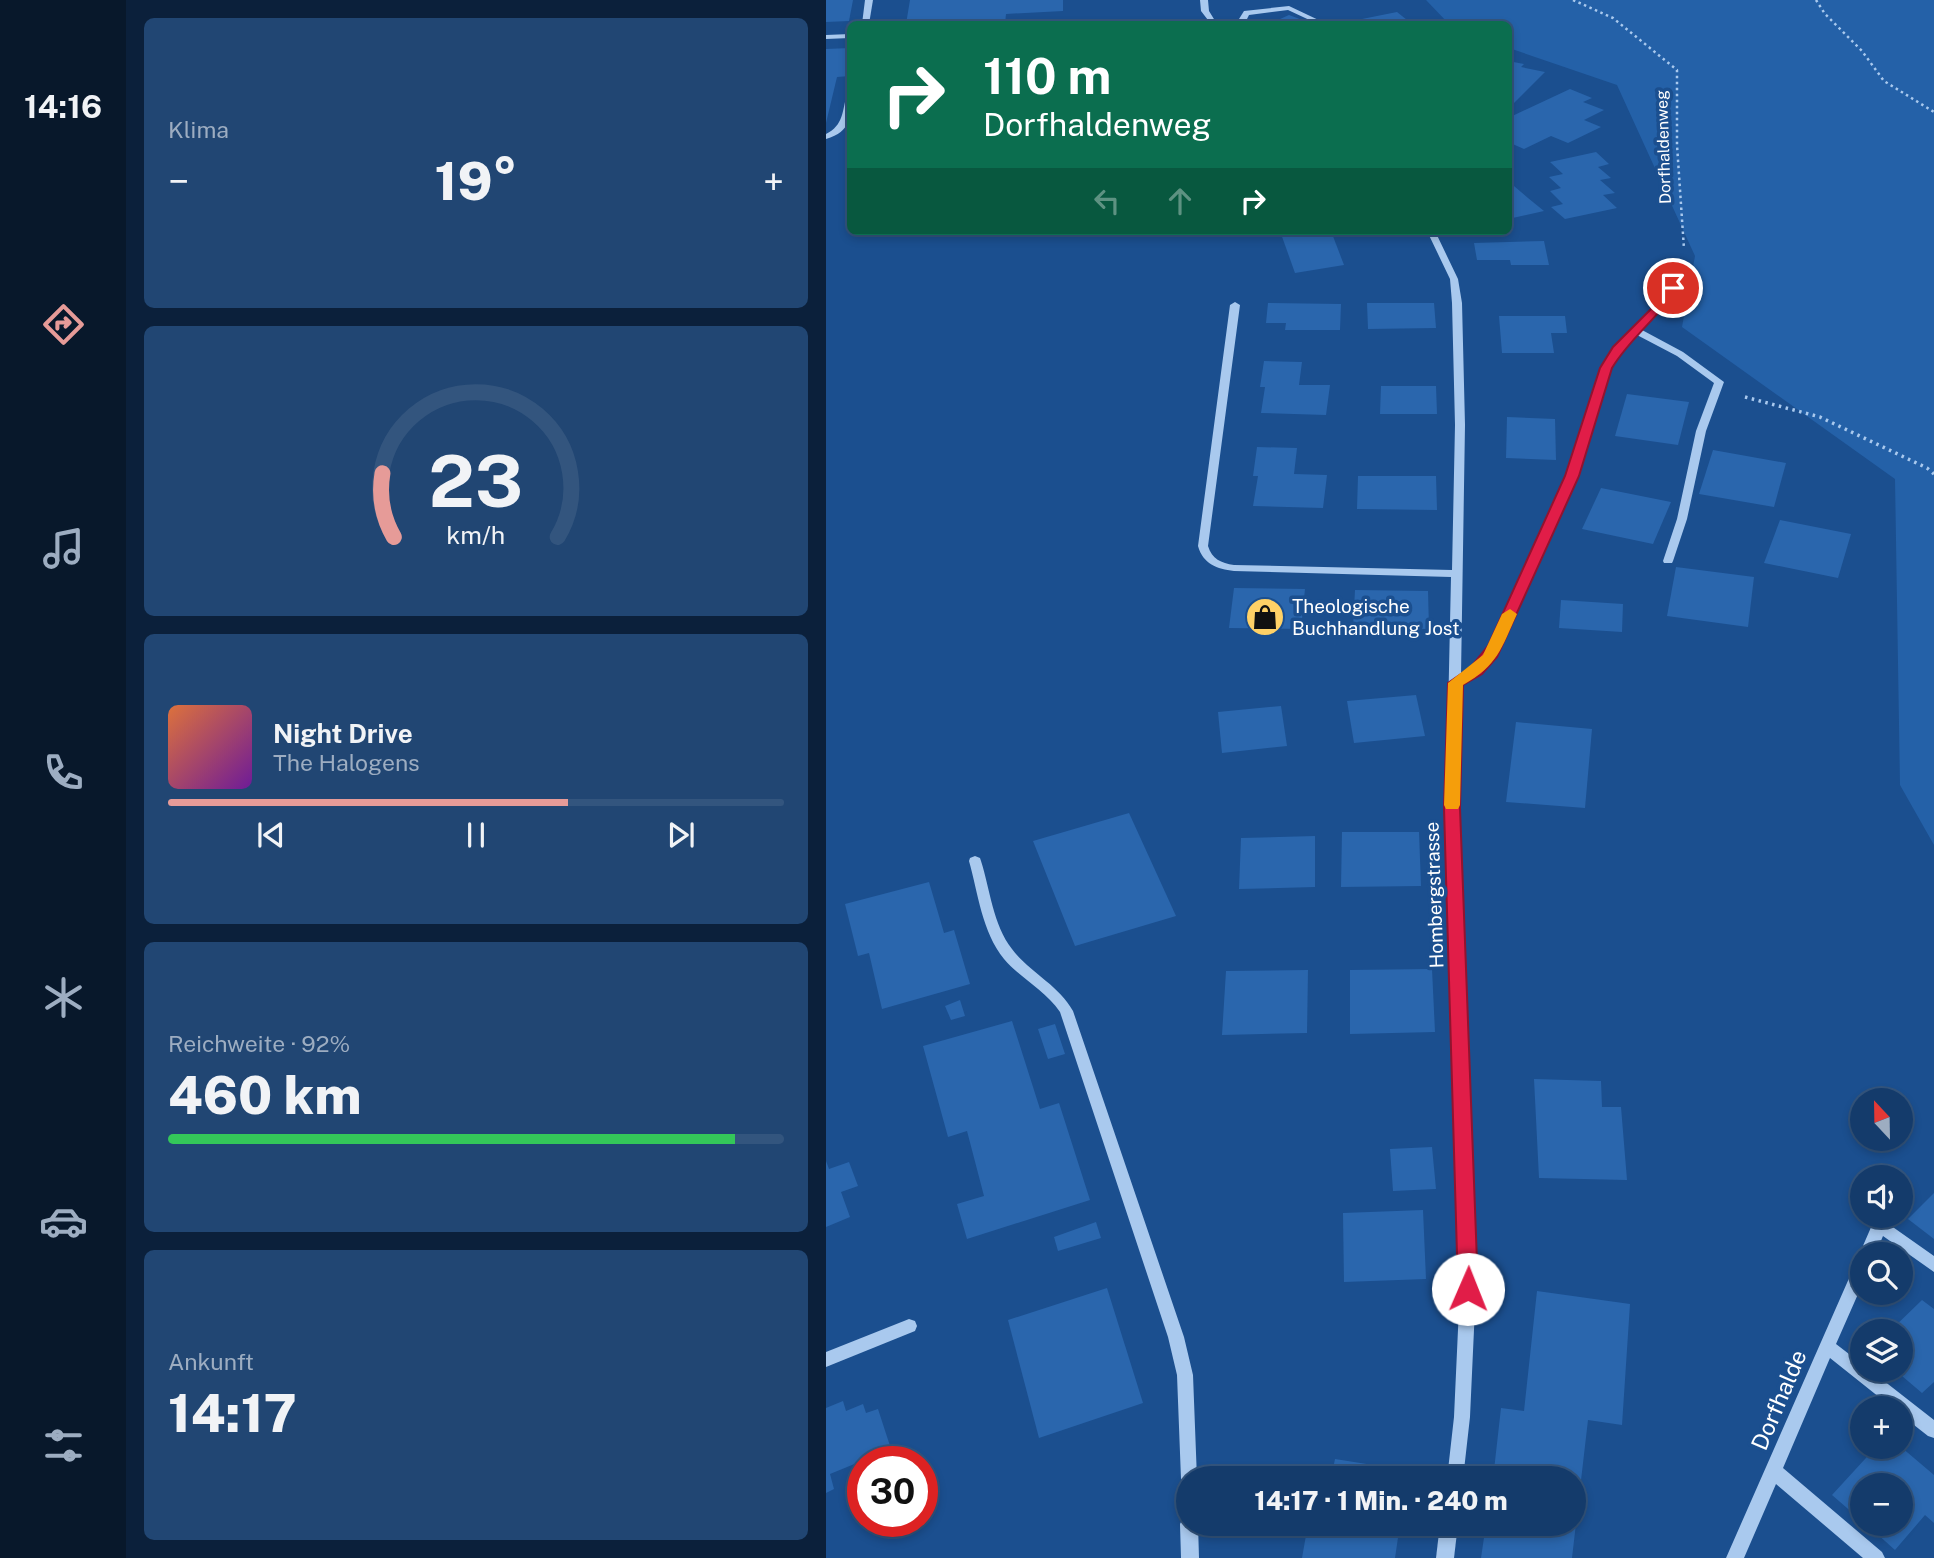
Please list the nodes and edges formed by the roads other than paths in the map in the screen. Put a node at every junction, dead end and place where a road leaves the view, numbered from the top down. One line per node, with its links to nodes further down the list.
1 (869, 0): 3 (street)
2 (1204, 0): 4 (street)
3 (866, 21)
4 (1212, 21)
5 (1243, 21): 6 (lane)
6 (1318, 21)
7 (847, 36): 8 (lane)
8 (826, 37)
9 (847, 112): 10 (street)
10 (826, 137)
11 (1433, 235): 16 (street, Hombergstrasse)
12 (1685, 271): 14 (street)
13 (1236, 304): 16 (street)
14 (1637, 331): 15 (street); 17 (street)
15 (1668, 561)
16 (1458, 574): 17 (street, Hombergstrasse)
17 (1455, 683): 29 (street, Hombergstrasse)
18 (975, 861): 28 (street)
19 (1873, 1242): 20 (street)
20 (1903, 1242)
21 (1913, 1249): 22 (street)
22 (1934, 1265)
23 (1850, 1293): 25 (street, Dorfhalde)
24 (909, 1326): 26 (street)
25 (1827, 1346): 27 (street, Dorfhalde); 30 (street, Dorfhalde)
26 (826, 1360)
27 (1934, 1430)
28 (1188, 1466)
29 (1456, 1466)
30 (1773, 1471): 35 (street, Dorfhalde); 36 (lane, Dorfhalde)
31 (1189, 1536): 33 (street)
32 (1448, 1536): 34 (street)
33 (1190, 1558)
34 (1446, 1558)
35 (1735, 1558)
36 (1876, 1558)

